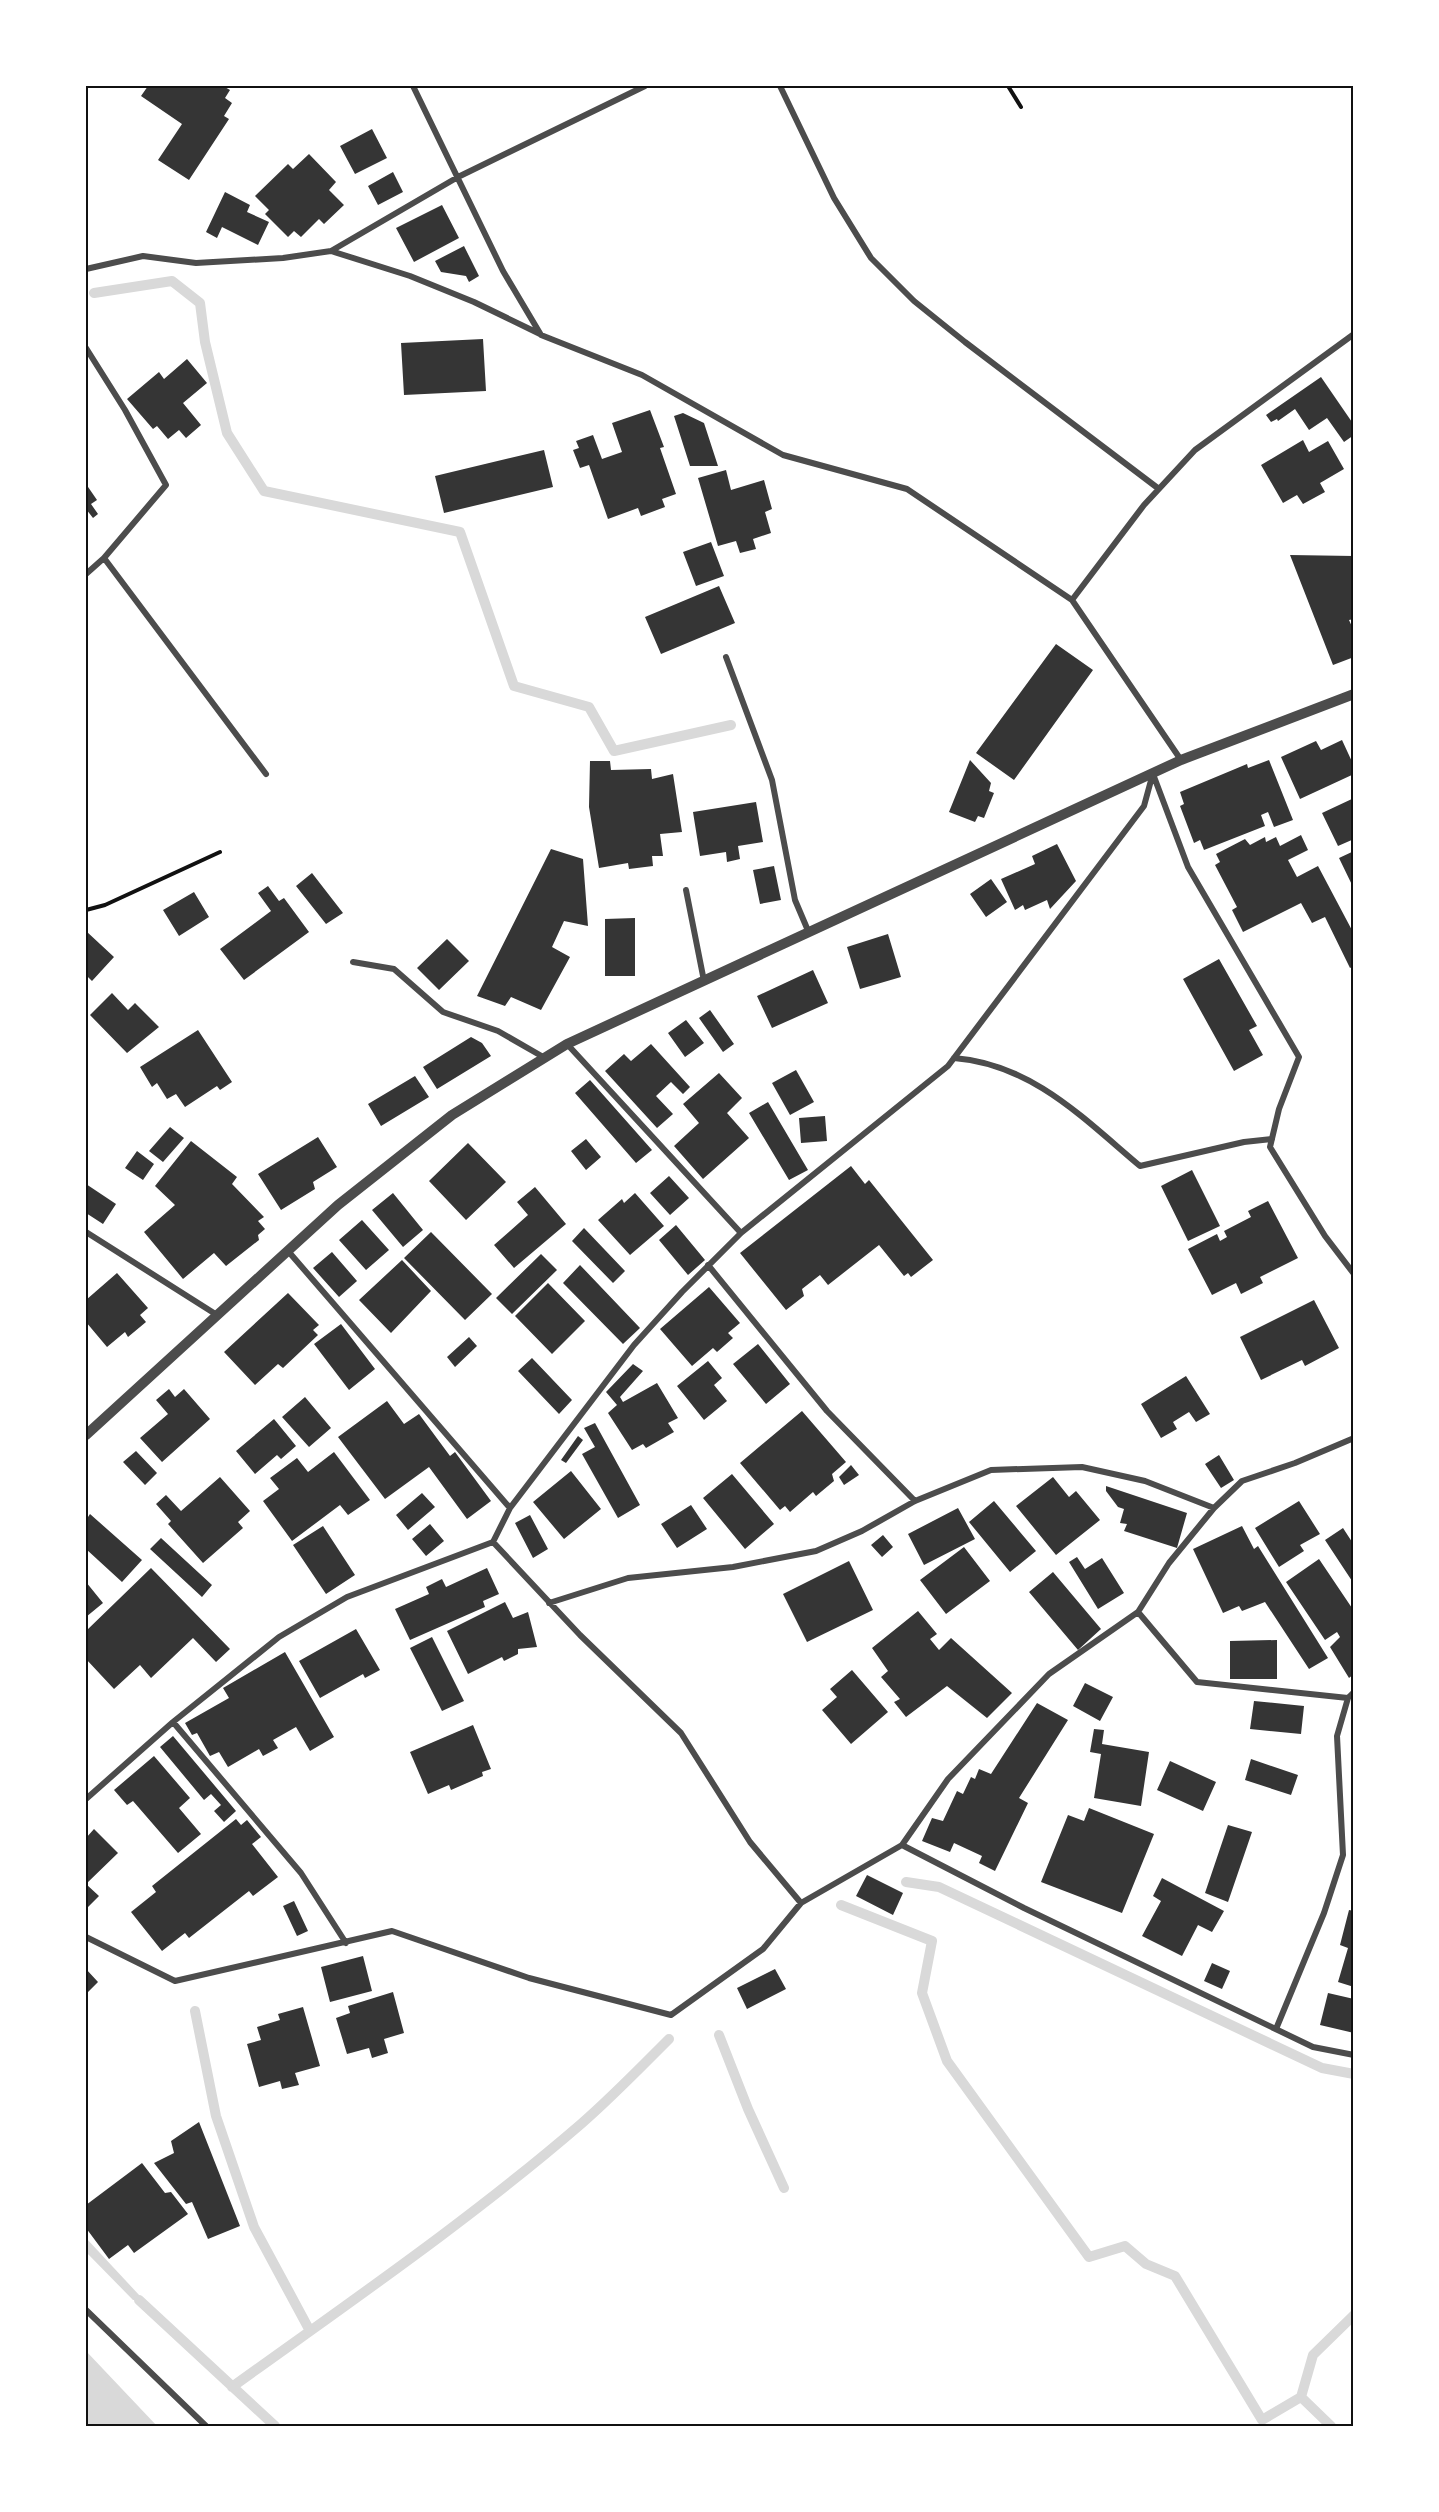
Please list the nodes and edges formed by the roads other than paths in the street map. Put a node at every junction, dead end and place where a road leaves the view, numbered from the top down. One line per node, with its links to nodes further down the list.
1 (413, 86): 4 (street)
2 (645, 86): 4 (street)
3 (780, 86): 10 (street)
4 (458, 177): 5 (street); 8 (street)
5 (332, 250): 6 (street); 8 (street)
6 (86, 269)
7 (1353, 334): 10 (street)
8 (541, 335): 13 (street)
9 (86, 348): 11 (street)
10 (1159, 489): 13 (street)
11 (104, 558): 12 (street); 18 (street)
12 (86, 574)
13 (1072, 600): 16 (street)
14 (726, 657): 20 (street)
15 (1353, 694): 16 (street)
16 (1180, 760): 17 (street)
17 (1153, 773): 20 (street); 25 (street); 26 (street)
18 (266, 774)
19 (686, 890): 22 (street)
20 (809, 933): 22 (street)
21 (353, 962): 24 (street)
22 (704, 982): 23 (street)
23 (567, 1044): 24 (street); 28 (street)
24 (545, 1058): 29 (street)
25 (954, 1058): 26 (street); 28 (street)
26 (1272, 1139): 31 (street)
27 (86, 1232): 32 (street)
28 (741, 1233): 30 (street)
29 (288, 1251): 32 (street); 36 (street)
30 (708, 1266): 35 (street); 36 (street)
31 (1353, 1274)
32 (217, 1316): 33 (street)
33 (86, 1435)
34 (1353, 1438): 37 (street)
35 (915, 1501): 37 (street); 39 (street)
36 (510, 1508): 38 (street)
37 (1214, 1508): 40 (street)
38 (493, 1542): 39 (street); 43 (street)
39 (549, 1603): 46 (street)
40 (1138, 1612): 42 (street); 45 (street)
41 (1353, 1692): 42 (street)
42 (1348, 1698): 49 (street)
43 (173, 1722): 44 (street); 48 (street)
44 (87, 1796)
45 (902, 1845): 46 (street); 49 (street)
46 (801, 1904): 48 (street)
47 (86, 1937): 48 (street)
48 (346, 1943)
49 (1276, 2029): 50 (street)
50 (1353, 2055)
51 (86, 2310): 52 (street)
52 (206, 2427)

